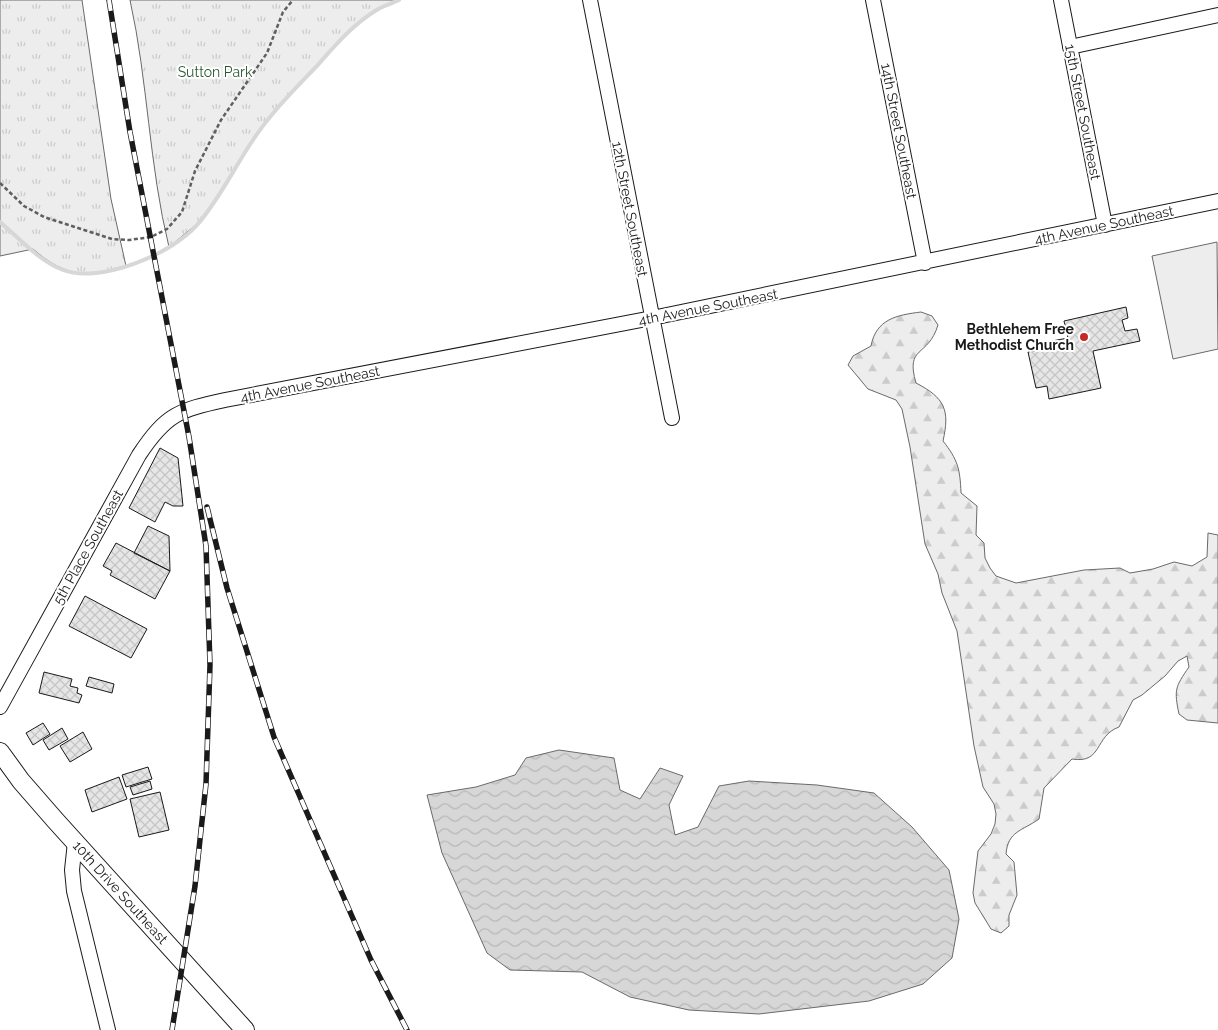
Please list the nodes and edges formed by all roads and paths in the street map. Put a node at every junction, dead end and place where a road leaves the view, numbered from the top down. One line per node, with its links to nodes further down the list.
1 (293, 0): 7 (path)
2 (590, 0): 11 (street, 12th Street Southeast)
3 (874, 0): 10 (street, 14th Street Southeast)
4 (1061, 0): 6 (street, 15th Street Southeast)
5 (1218, 15): 6 (street)
6 (1070, 47): 9 (street, 15th Street Southeast)
7 (0, 183)
8 (1218, 201): 9 (street, 4th Avenue Southeast)
9 (1105, 225): 10 (street, 4th Avenue Southeast)
10 (925, 263): 11 (street, 4th Avenue Southeast)
11 (652, 318): 12 (street, 4th Avenue Southeast); 13 (street, 12th Street Southeast)
12 (196, 406): 14 (street, 5th Place Southeast)
13 (672, 418)
14 (0, 707)
15 (0, 752): 16 (main road, 10th Drive Southeast)
16 (75, 842): 17 (street); 18 (main road, 10th Drive Southeast)
17 (108, 1030)
18 (245, 1030)

